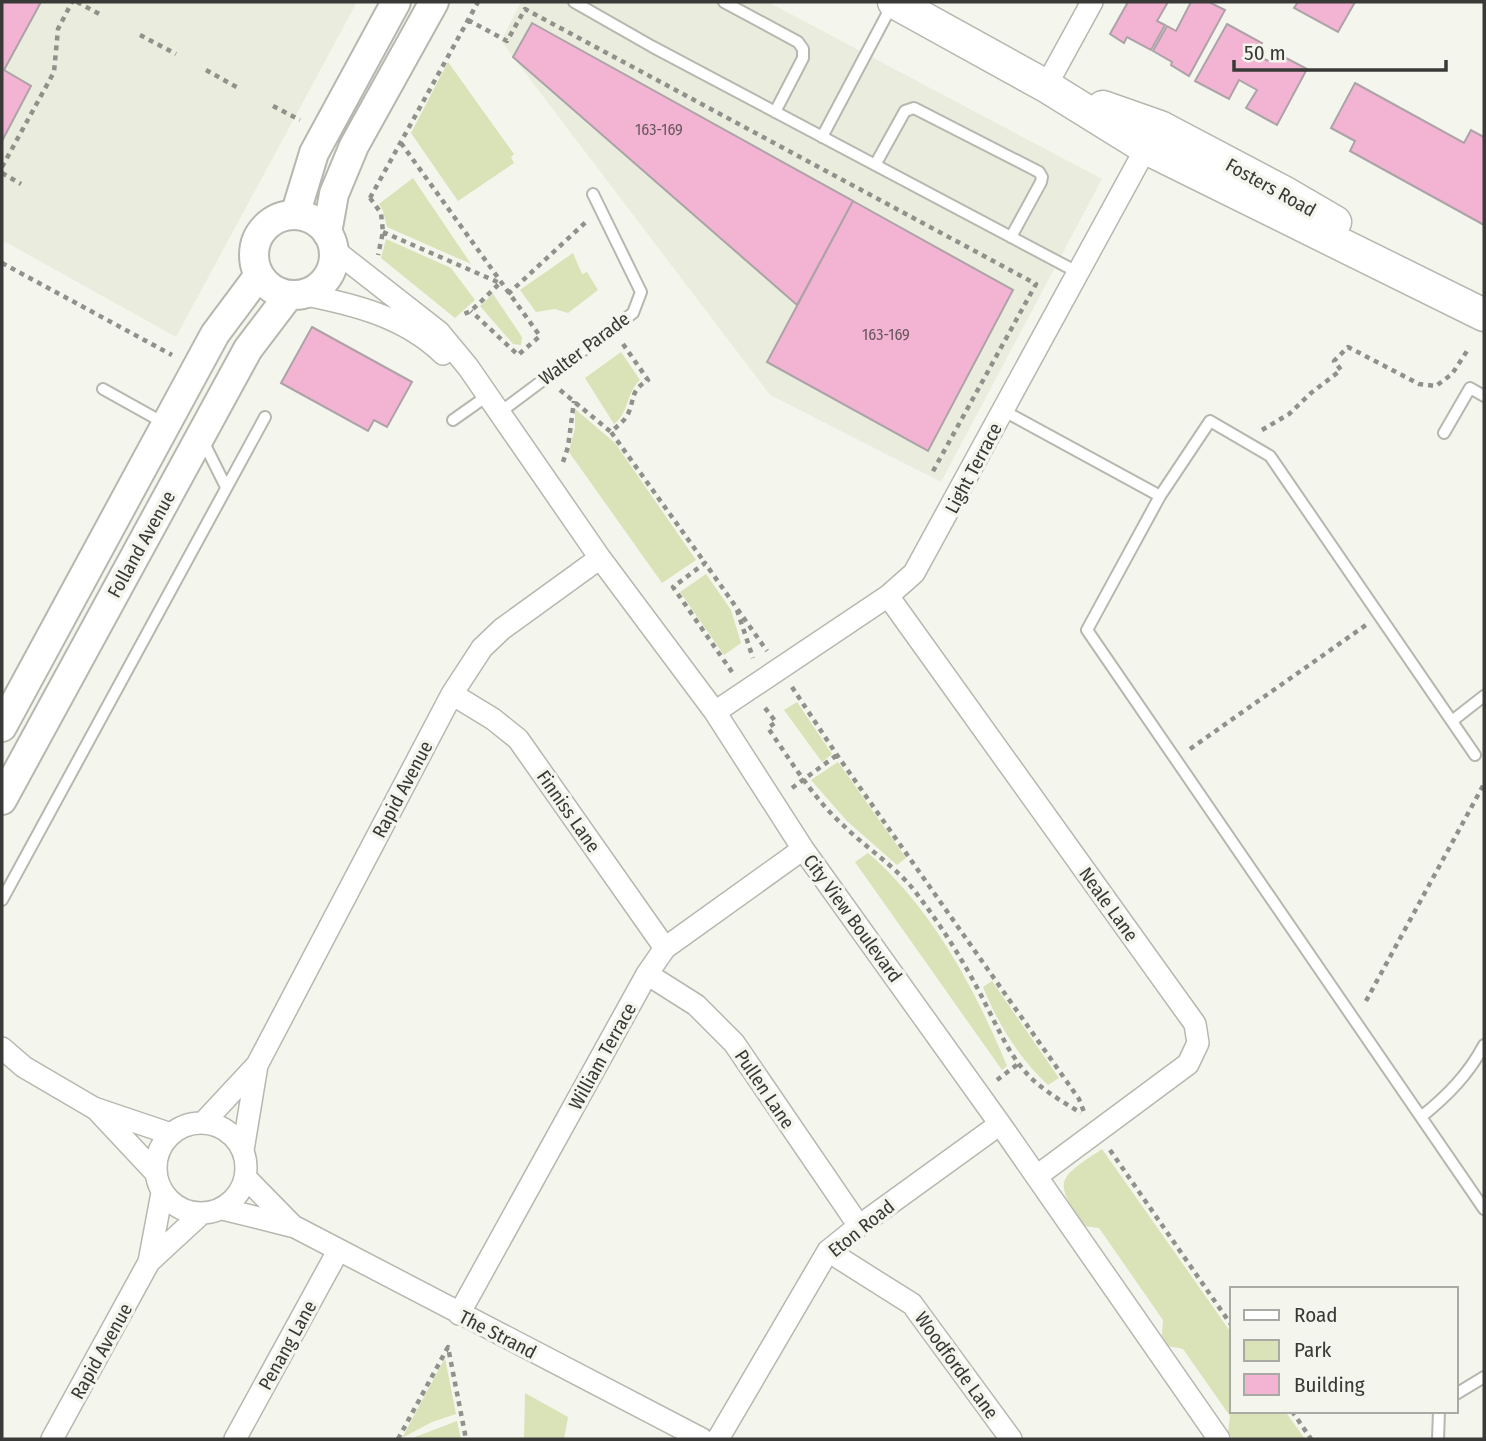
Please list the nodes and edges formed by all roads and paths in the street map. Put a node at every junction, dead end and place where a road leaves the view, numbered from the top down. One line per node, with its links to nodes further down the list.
1 (74, 2): 9 (path); 23 (path)
2 (396, 2): 30 (street)
3 (433, 2): 33 (street)
4 (478, 2): 10 (path)
5 (575, 2): 17 (lane)
6 (724, 2): 17 (lane)
7 (894, 2): 14 (main road, Fosters Road); 19 (lane)
8 (1092, 2): 14 (street)
9 (103, 16)
10 (468, 20): 20 (path); 61 (path)
11 (140, 35): 12 (path)
12 (176, 54)
13 (206, 70): 15 (path)
14 (1046, 86): 21 (main road, Fosters Road); 43 (main road, Fosters Road)
15 (240, 89)
16 (273, 106): 18 (path)
17 (775, 112): 19 (lane)
18 (300, 121)
19 (822, 137): 22 (lane)
20 (401, 143): 28 (path); 38 (path)
21 (1146, 148): 36 (street, Light Terrace); 43 (main road, Fosters Road)
22 (875, 165): 32 (lane); 32 (lane)
23 (2, 167)
24 (2, 173): 25 (path)
25 (21, 184)
26 (593, 194): 29 (lane, Walter Parade)
27 (359, 197): 28 (path)
28 (370, 198): 31 (path)
29 (600, 209): 39 (path); 51 (lane, Walter Parade)
30 (295, 215): 33 (street); 37 (street)
31 (383, 232): 34 (path); 38 (path)
32 (1011, 237): 36 (lane)
33 (330, 241): 40 (street); 51 (street, City View Boulevard)
34 (375, 259)
35 (2, 263): 46 (path)
36 (1079, 273): 52 (street, Light Terrace)
37 (259, 275): 40 (street); 55 (street, Folland Avenue)
38 (500, 283): 39 (path); 41 (path)
39 (508, 294): 41 (path)
40 (295, 295): 51 (street, City View Boulevard); 59 (street, Folland Avenue)
41 (471, 311): 42 (path)
42 (464, 314)
43 (1484, 314)
44 (611, 350): 57 (path)
45 (1467, 351): 56 (path)
46 (172, 355)
47 (569, 382): 50 (path)
48 (103, 389): 55 (lane)
49 (1484, 396): 58 (lane)
50 (574, 401): 57 (path); 60 (path)
51 (493, 405): 54 (lane, Walter Parade); 64 (street, City View Boulevard)
52 (1004, 411): 63 (lane); 66 (street, Light Terrace)
53 (265, 417): 62 (lane)
54 (453, 420)
55 (166, 424): 76 (street, Folland Avenue)
56 (1251, 430)
57 (611, 432): 65 (path)
58 (1444, 433)
59 (200, 436): 62 (lane); 83 (street, Folland Avenue)
60 (563, 463)
61 (932, 473)
62 (226, 487): 85 (lane)
63 (1160, 496): 68 (lane); 98 (lane)
64 (600, 558): 72 (street, Rapid Avenue); 74 (street, City View Boulevard)
65 (705, 563): 67 (path); 71 (path)
66 (888, 596): 70 (street, Light Terrace); 101 (street, Neale Lane)
67 (734, 605): 69 (path); 70 (path)
68 (1379, 615): 75 (lane); 77 (path)
69 (753, 659)
70 (780, 669): 71 (street, Light Terrace); 78 (path)
71 (751, 688): 74 (street, Light Terrace); 80 (path)
72 (452, 694): 87 (street, Finniss Lane); 94 (street, Rapid Avenue)
73 (1484, 696): 75 (lane)
74 (715, 712): 84 (street, City View Boulevard)
75 (1451, 721): 79 (lane)
76 (2, 727)
77 (1184, 754)
78 (837, 755): 80 (path); 93 (path)
79 (1475, 755)
80 (804, 779): 82 (path); 93 (path)
81 (1484, 784): 89 (path)
82 (782, 795)
83 (2, 800)
84 (803, 849): 87 (street, William Terrace); 100 (street, City View Boulevard)
85 (6, 883): 86 (lane)
86 (2, 900)
87 (665, 948): 88 (street, William Terrace)
88 (647, 974): 111 (street, Pullen Lane); 116 (street, William Terrace)
89 (1365, 1002)
90 (1484, 1045): 98 (lane)
91 (2, 1048): 95 (street)
92 (2, 1060): 95 (street)
93 (1018, 1063): 96 (path)
94 (257, 1065): 99 (street, Rapid Avenue); 103 (street, Rapid Avenue)
95 (24, 1067): 97 (street)
96 (988, 1087)
97 (94, 1108): 102 (street); 104 (street)
98 (1421, 1117): 109 (lane)
99 (203, 1123): 102 (street); 103 (street)
100 (1000, 1124): 105 (street, City View Boulevard); 111 (street, Eton Road)
101 (1097, 1131): 105 (street, Neale Lane); 117 (path)
102 (171, 1134): 104 (street)
103 (243, 1150): 106 (street)
104 (155, 1172): 107 (street)
105 (1037, 1176): 129 (street, City View Boulevard)
106 (246, 1178): 108 (street); 112 (street, The Strand)
107 (162, 1193): 110 (street); 115 (street, Rapid Avenue)
108 (223, 1209): 110 (street); 112 (street, The Strand)
109 (1484, 1209)
110 (201, 1214): 115 (street, Rapid Avenue)
111 (859, 1226): 114 (street, Eton Road)
112 (295, 1227): 113 (street, The Strand)
113 (338, 1251): 116 (street, The Strand); 123 (street, Penang Lane)
114 (828, 1251): 127 (street, Eton Road); 128 (street, Woodforde Lane)
115 (149, 1262): 122 (street, Rapid Avenue)
116 (460, 1314): 126 (street, The Strand)
117 (1230, 1323)
118 (1484, 1377): 119 (lane)
119 (1458, 1393)
120 (1293, 1413): 130 (path)
121 (1439, 1413): 131 (lane)
122 (52, 1439)
123 (235, 1439)
124 (398, 1439): 125 (path)
125 (466, 1439)
126 (702, 1439)
127 (718, 1439)
128 (1011, 1439)
129 (1219, 1439)
130 (1311, 1439)
131 (1438, 1439)

